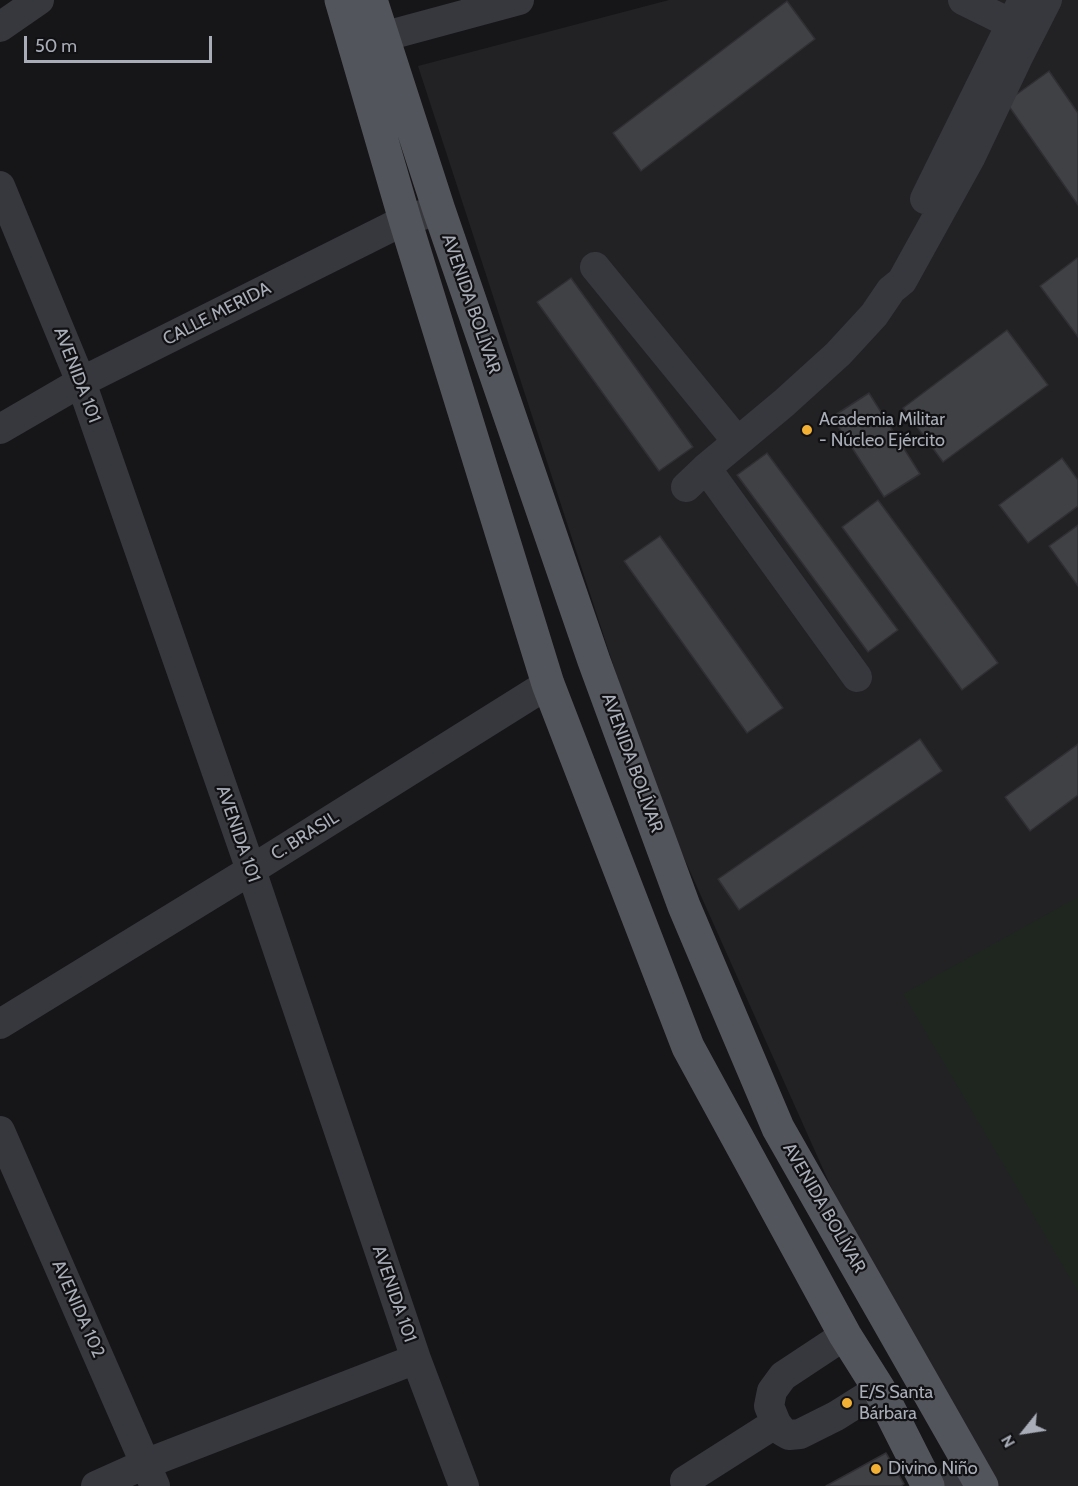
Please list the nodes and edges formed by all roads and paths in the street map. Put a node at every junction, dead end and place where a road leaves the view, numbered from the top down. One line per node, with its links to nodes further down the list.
1 (39, 0): 7 (street)
2 (341, 0): 12 (main road, AVENIDA BOLÍVAR)
3 (371, 0): 9 (main road, AVENIDA BOLÍVAR)
4 (519, 0): 9 (street)
5 (963, 0): 8 (street)
6 (1047, 0): 8 (street)
7 (7, 15)
8 (1016, 33): 16 (street)
9 (382, 37): 11 (main road, AVENIDA BOLÍVAR)
10 (0, 186): 14 (street, AVENIDA 101)
11 (439, 210): 12 (street, CALLE MERIDA); 27 (main road, AVENIDA BOLÍVAR)
12 (405, 220): 14 (street, CALLE MERIDA); 18 (main road, AVENIDA BOLÍVAR)
13 (595, 267): 16 (street)
14 (81, 382): 15 (street, CALLE MERIDA); 19 (street, AVENIDA 101)
15 (0, 429)
16 (737, 441): 17 (street)
17 (857, 677)
18 (548, 684): 19 (street, C. BRASIL); 22 (main road, AVENIDA BOLÍVAR)
19 (251, 870): 20 (street, C. BRASIL); 23 (street, AVENIDA 101)
20 (0, 1024)
21 (0, 1131): 26 (street, AVENIDA 102)
22 (845, 1335): 24 (main road, AVENIDA BOLÍVAR); 25 (street)
23 (416, 1359): 26 (street); 30 (street, AVENIDA 101)
24 (879, 1389): 25 (street); 31 (main road, AVENIDA BOLÍVAR)
25 (776, 1423): 28 (street)
26 (150, 1475): 29 (street)
27 (977, 1477): 32 (street)
28 (685, 1482)
29 (96, 1486)
30 (464, 1486)
31 (928, 1486)
32 (939, 1486)

